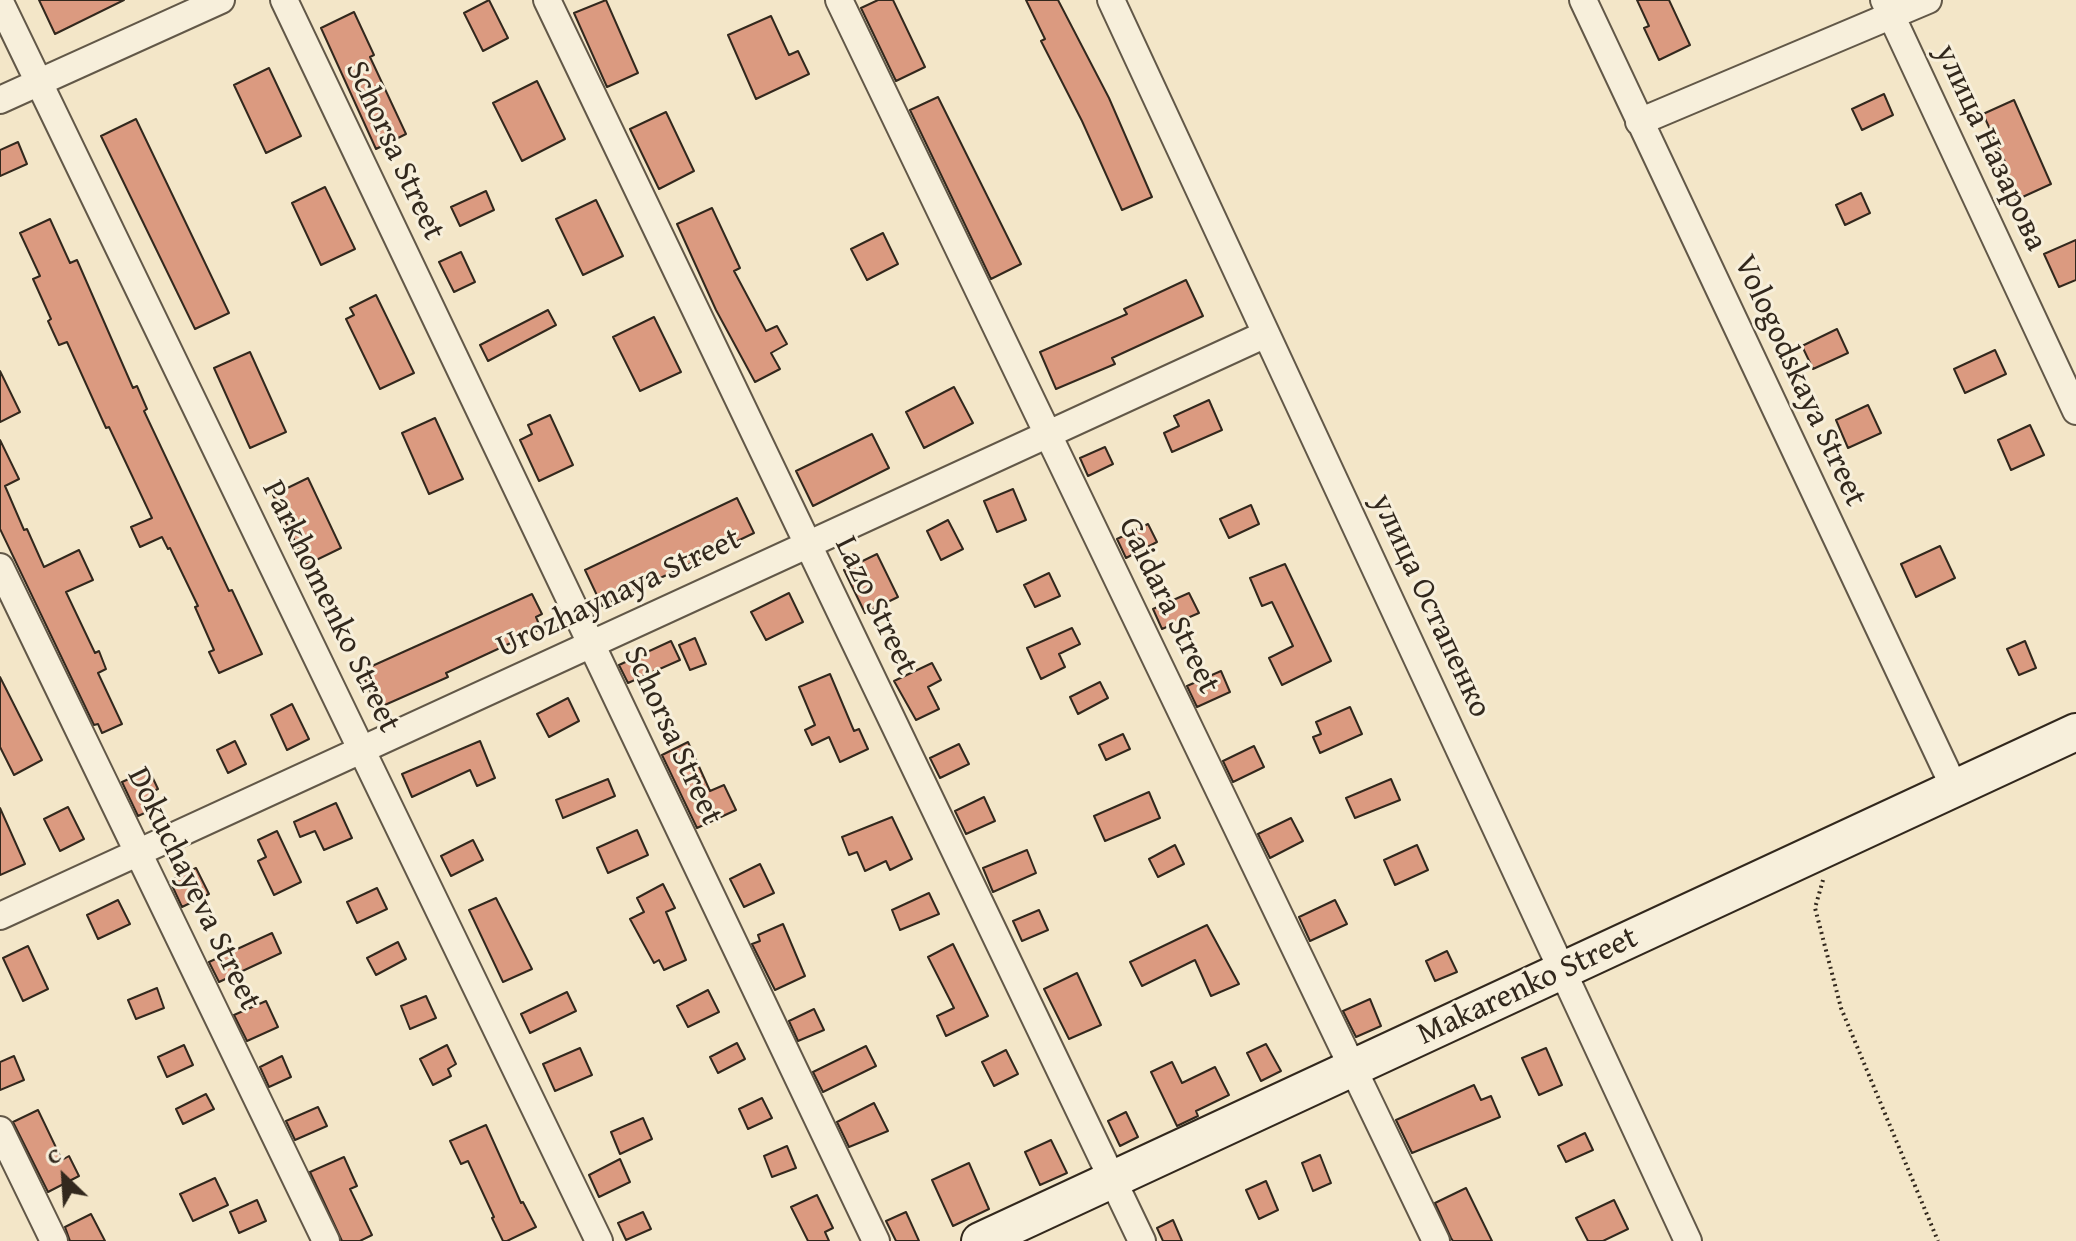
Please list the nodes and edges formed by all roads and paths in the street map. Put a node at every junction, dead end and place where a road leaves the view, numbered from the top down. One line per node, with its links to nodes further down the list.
1 (221, 0): 10 (street)
2 (284, 0): 18 (street, Schorsa Street)
3 (547, 0): 16 (street, Lazo Street)
4 (839, 0): 15 (street, Gaidara Street)
5 (1111, 0): 13 (street, улица Остапенко)
6 (1583, 0): 12 (street, Vologodskaya Street)
7 (1928, 0): 9 (street)
8 (0, 2): 10 (street, Parkhomenko Street)
9 (1888, 8): 12 (street); 14 (street, улица Назарова)
10 (39, 83): 11 (street); 20 (street, Parkhomenko Street)
11 (0, 100)
12 (1639, 122): 21 (street, Vologodskaya Street)
13 (1266, 334): 15 (street, Urozhaynaya Street); 25 (street, улица Остапенко)
14 (2076, 411)
15 (1048, 434): 16 (street, Urozhaynaya Street); 26 (street, Gaidara Street)
16 (808, 544): 18 (street, Urozhaynaya Street); 28 (street, Lazo Street)
17 (0, 567): 23 (street, Dokuchayeva Street)
18 (591, 644): 20 (street, Urozhaynaya Street); 32 (street, Schorsa Street)
19 (2076, 732): 21 (street, Makarenko Street)
20 (361, 750): 23 (street, Urozhaynaya Street); 31 (street, Parkhomenko Street)
21 (1955, 789): 22 (street, Makarenko Street)
22 (1833, 846): 25 (street, Makarenko Street); 37 (path)
23 (137, 853): 24 (street, Urozhaynaya Street); 30 (street, Dokuchayeva Street)
24 (0, 916)
25 (1562, 971): 26 (street, Makarenko Street); 36 (street, улица Остапенко)
26 (1353, 1068): 28 (street, Makarenko Street); 35 (street, Gaidara Street)
27 (0, 1130): 29 (street)
28 (1112, 1179): 33 (street, Makarenko Street); 34 (street, Lazo Street)
29 (54, 1241)
30 (326, 1241)
31 (599, 1241)
32 (876, 1241)
33 (980, 1241)
34 (1142, 1241)
35 (1436, 1241)
36 (1688, 1241)
37 (1938, 1241)

